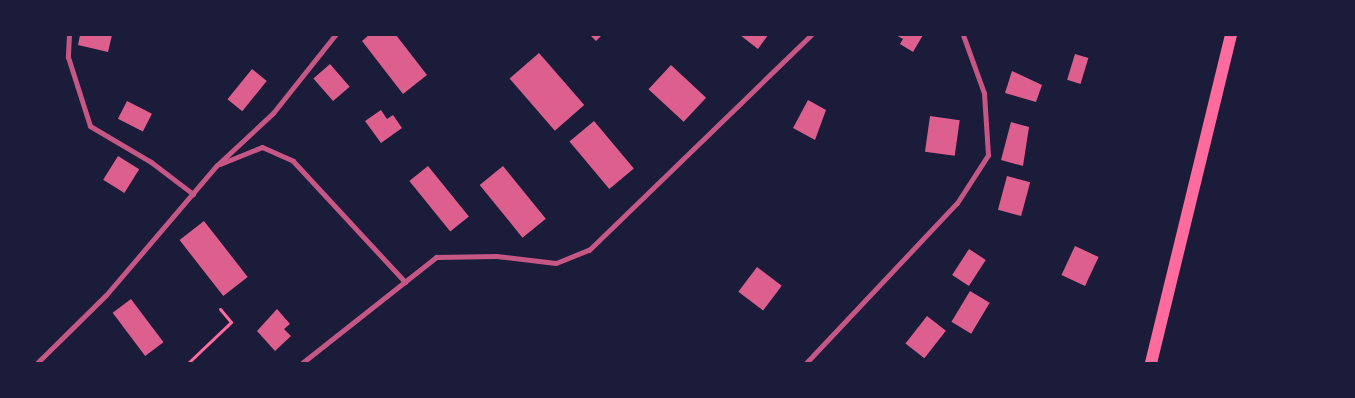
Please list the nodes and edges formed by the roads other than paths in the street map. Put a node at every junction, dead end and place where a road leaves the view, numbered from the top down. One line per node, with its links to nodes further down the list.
1 (69, 35): 7 (street)
2 (335, 35): 6 (street)
3 (811, 35): 8 (street)
4 (963, 35): 11 (street)
5 (1231, 35): 12 (main road)
6 (216, 166): 7 (street); 8 (street)
7 (193, 194): 9 (street)
8 (405, 282): 10 (street)
9 (37, 363)
10 (302, 363)
11 (806, 363)
12 (1152, 363)

